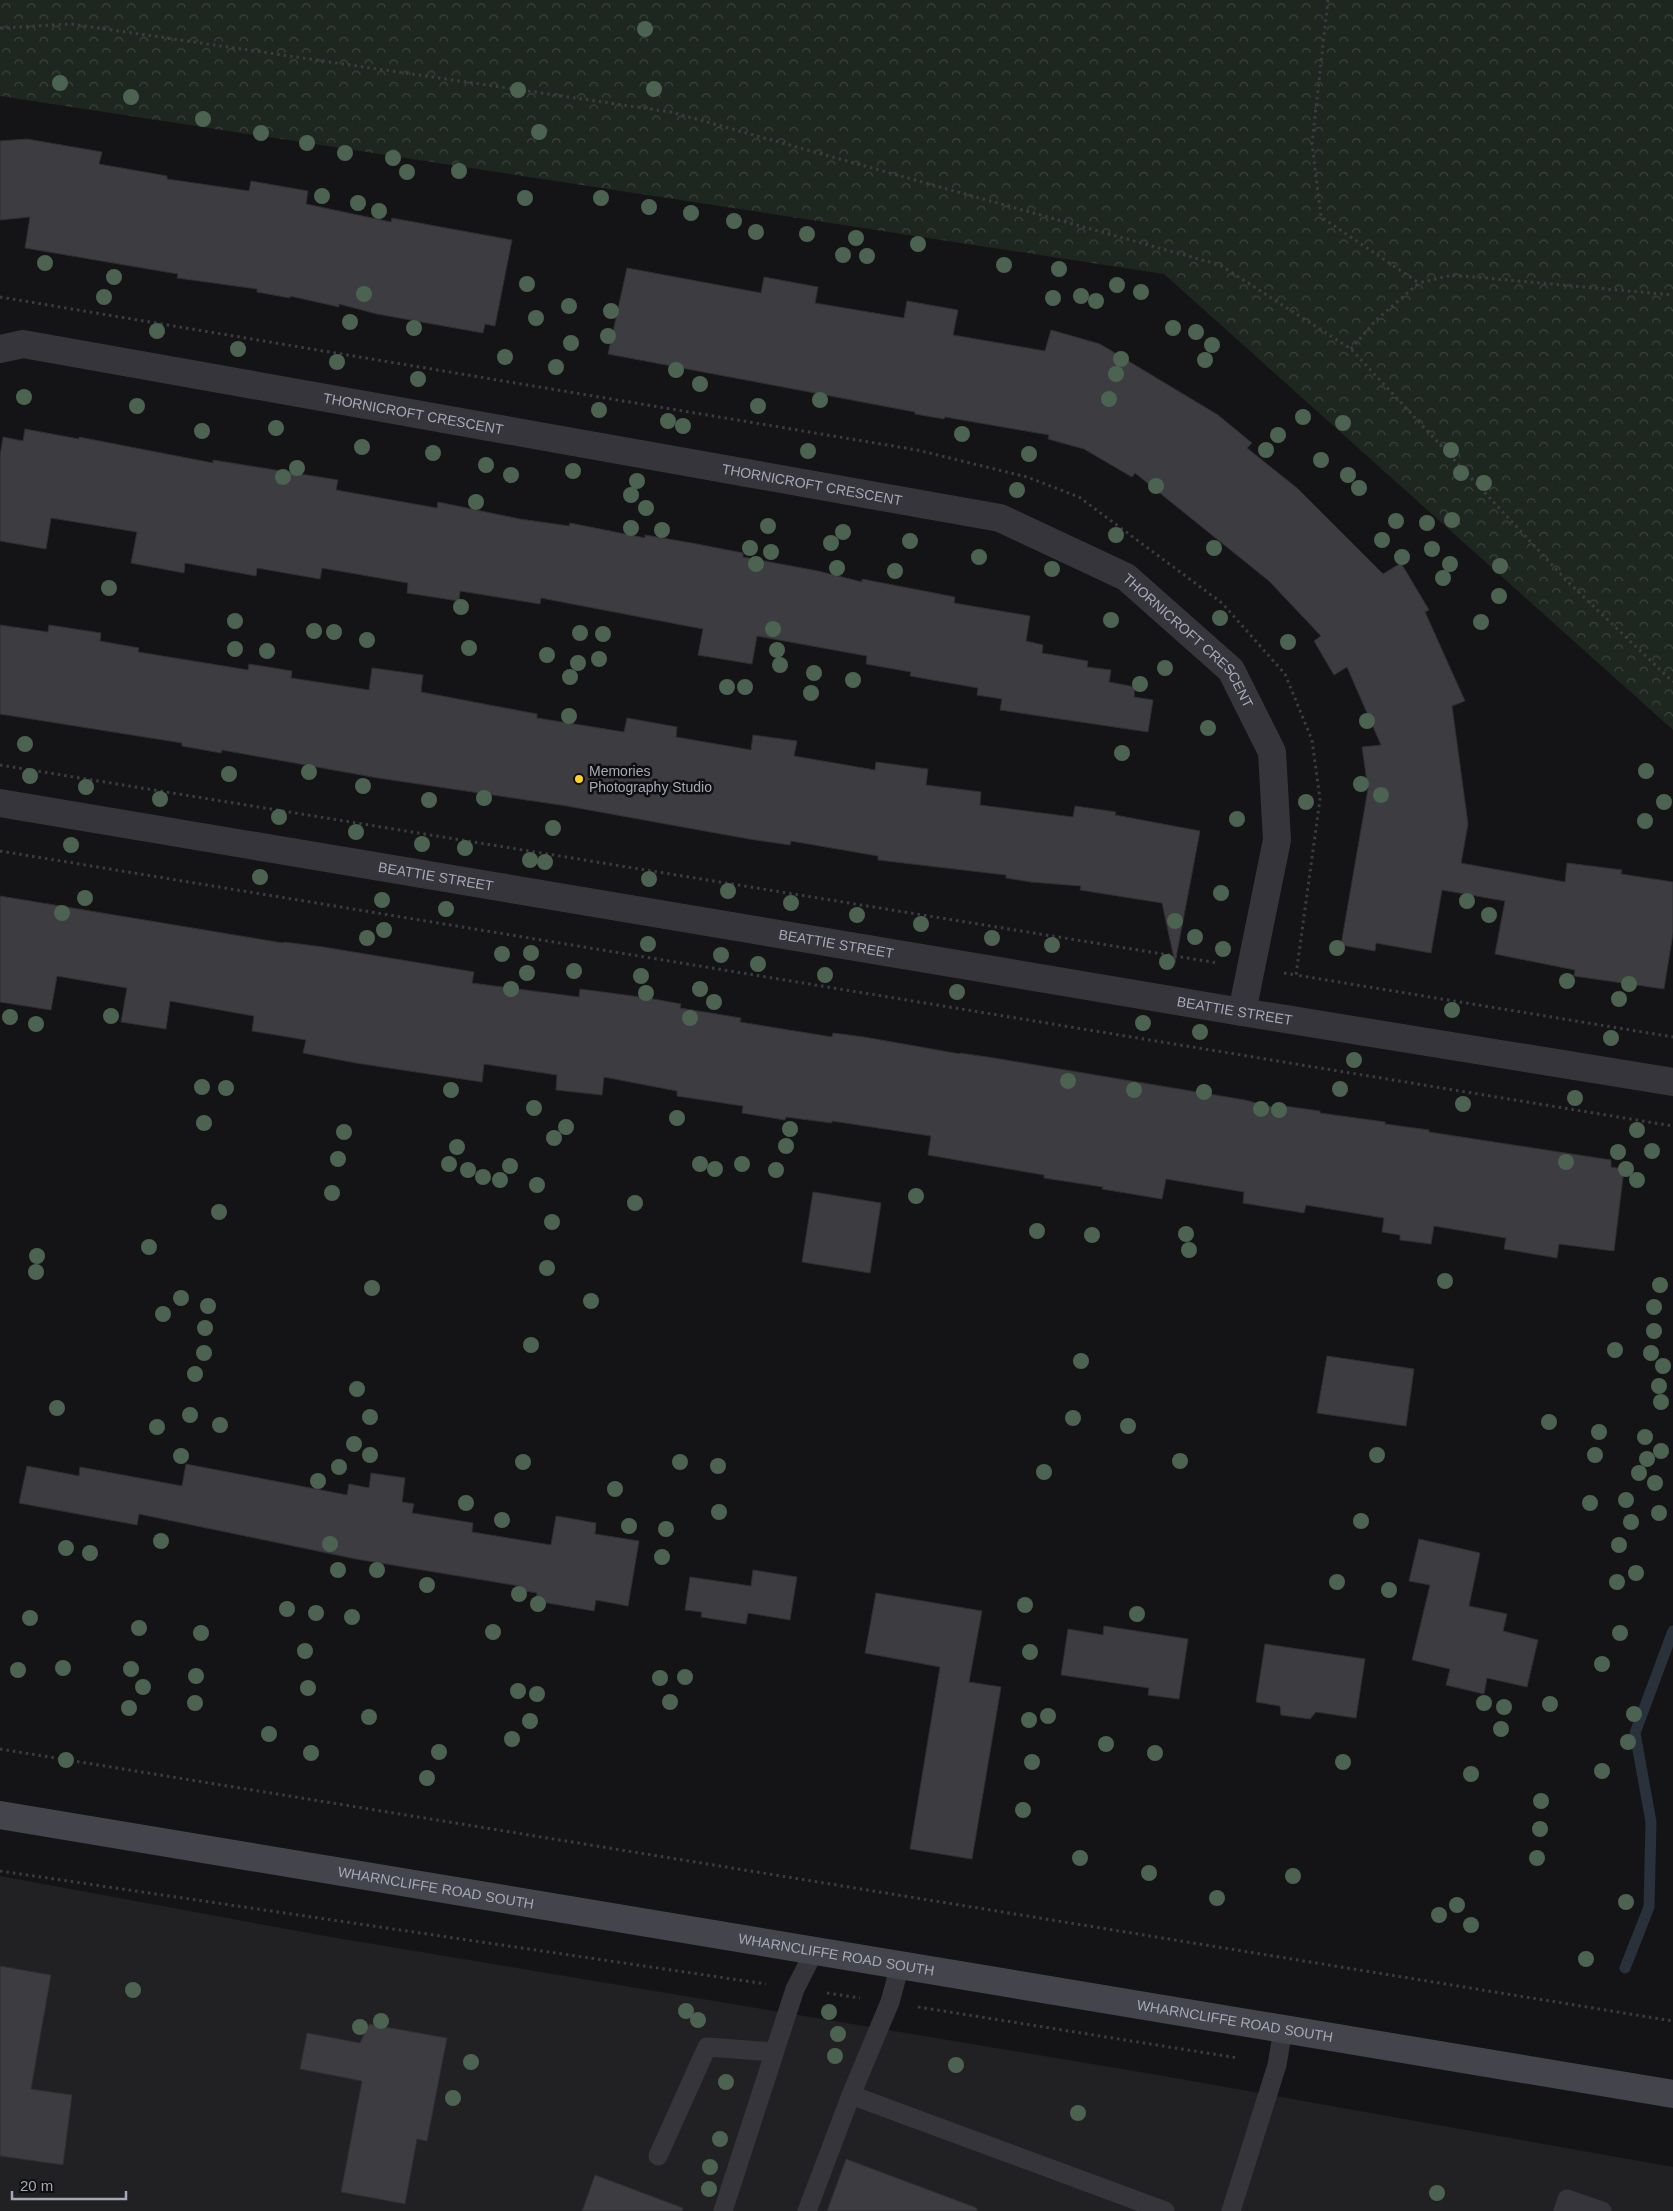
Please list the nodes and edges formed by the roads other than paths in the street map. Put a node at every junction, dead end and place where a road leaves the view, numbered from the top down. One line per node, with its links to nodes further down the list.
1 (0, 349): 3 (street, THORNICROFT CRESCENT)
2 (0, 803): 3 (street, BEATTIE STREET)
3 (1242, 1012): 4 (street, BEATTIE STREET)
4 (1673, 1082)
5 (0, 1815): 6 (main road, WHARNCLIFFE ROAD SOUTH)
6 (815, 1950): 7 (main road, WHARNCLIFFE ROAD SOUTH); 9 (lane)
7 (900, 1965): 8 (main road, WHARNCLIFFE ROAD SOUTH); 11 (lane)
8 (1283, 2029): 10 (main road, WHARNCLIFFE ROAD SOUTH); 16 (lane)
9 (774, 2052): 12 (lane); 13 (lane)
10 (1673, 2094)
11 (851, 2095): 14 (lane); 15 (lane)
12 (658, 2156)
13 (723, 2211)
14 (807, 2211)
15 (1164, 2211)
16 (1231, 2211)
17 (1563, 2211): 18 (lane)
18 (1602, 2211)

